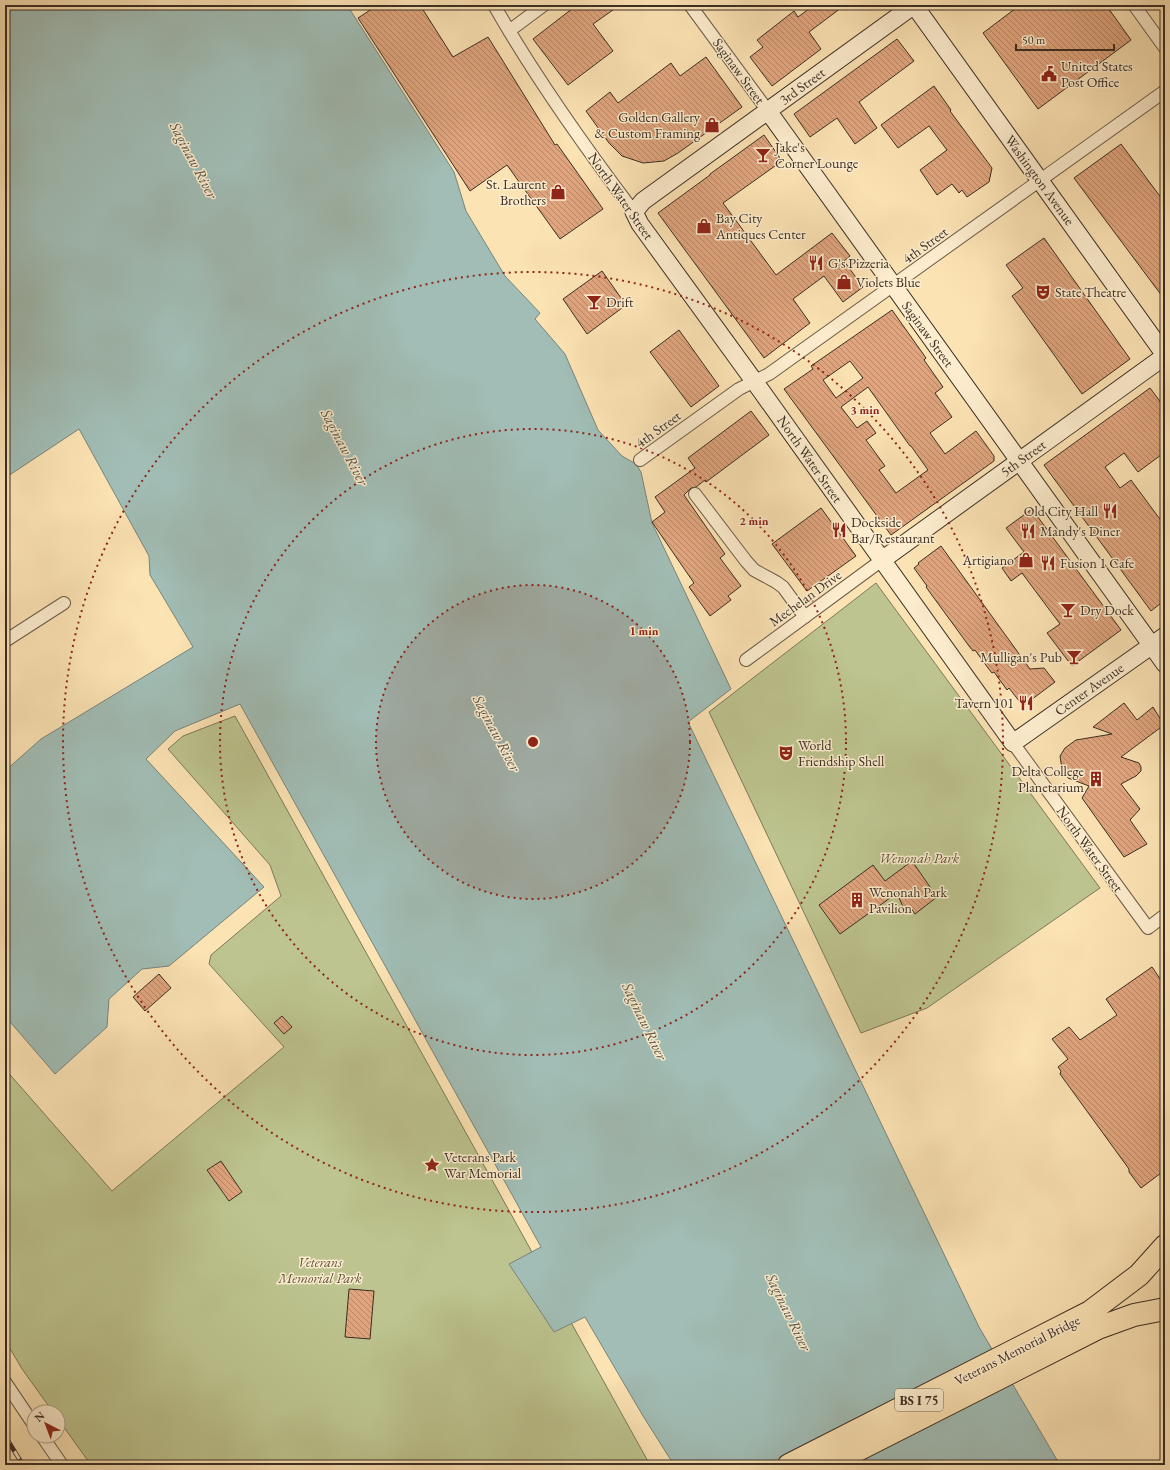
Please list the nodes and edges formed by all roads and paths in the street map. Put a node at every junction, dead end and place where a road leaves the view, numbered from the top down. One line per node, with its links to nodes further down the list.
1 (494, 5): 6 (street, North Water Street)
2 (544, 5): 6 (street)
3 (690, 5): 9 (street, Saginaw Street)
4 (914, 5): 9 (street, 3rd Street); 10 (street, Washington Avenue)
5 (1134, 5): 7 (street)
6 (509, 31): 11 (street, North Water Street)
7 (1165, 48)
8 (1165, 91): 10 (street, 4th Street)
9 (768, 111): 11 (street, 3rd Street); 12 (street, Saginaw Street)
10 (1040, 180): 12 (street, 4th Street); 13 (street, Washington Avenue)
11 (634, 212): 14 (street, North Water Street)
12 (894, 286): 14 (street, 4th Street); 16 (street, Saginaw Street)
13 (1165, 356): 16 (street, 5th Street)
14 (755, 381): 15 (street, 4th Street); 18 (street, North Water Street)
15 (640, 460)
16 (1019, 460): 18 (street, 5th Street); 21 (street, Saginaw Street)
17 (695, 494): 20 (street)
18 (882, 560): 20 (street, Mechelan Drive); 25 (street, North Water Street)
19 (64, 603): 22 (street)
20 (805, 617): 23 (street, Mechelan Drive)
21 (1158, 640): 24 (street, Saginaw Street); 25 (street, Center Avenue)
22 (5, 642)
23 (746, 660)
24 (1165, 664)
25 (1013, 743): 26 (street, North Water Street)
26 (1165, 915)
27 (1165, 1246): 29 (highway, Veterans Memorial Bridge / BS I 75)
28 (1163, 1310): 29 (highway, Veterans Memorial Bridge / BS I 75)
29 (1052, 1342): 34 (highway, Veterans Memorial Bridge / BS I 75); 35 (highway, Veterans Memorial Bridge / BS I 75)
30 (5, 1382): 31 (street)
31 (26, 1413)
32 (48, 1444): 33 (street)
33 (62, 1465)
34 (789, 1465)
35 (828, 1465)

